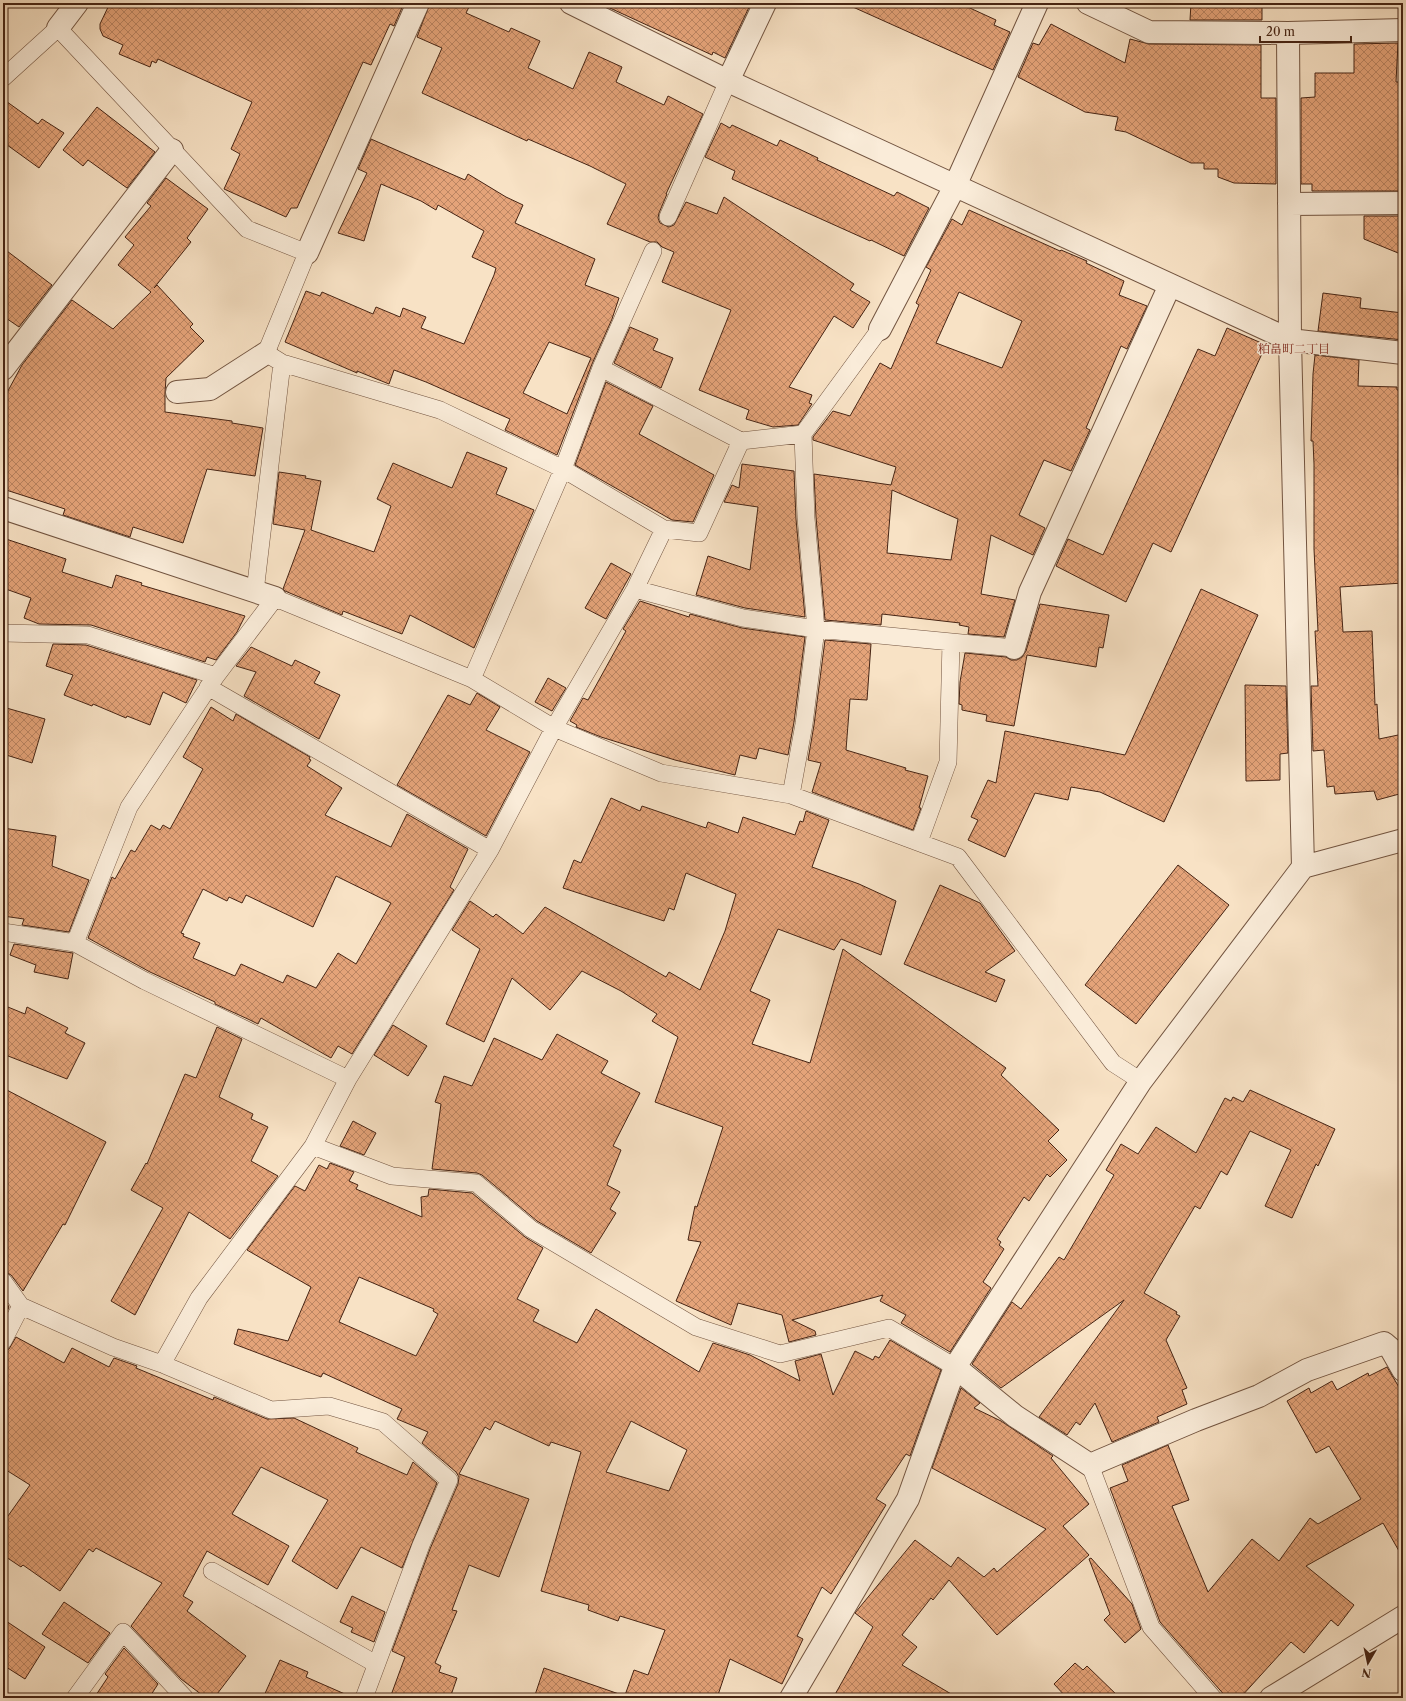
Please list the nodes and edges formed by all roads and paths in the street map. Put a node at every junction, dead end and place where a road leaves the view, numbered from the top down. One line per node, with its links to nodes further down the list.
1 (77, 3): 7 (street)
2 (418, 3): 18 (street)
3 (570, 3): 11 (street)
4 (765, 3): 11 (street)
5 (1037, 3): 13 (street)
6 (1088, 3): 9 (street)
7 (58, 28): 10 (lane); 12 (lane)
8 (1403, 30): 9 (street)
9 (1288, 33): 15 (street)
10 (3, 78)
11 (728, 81): 13 (street); 16 (lane)
12 (172, 150): 18 (lane); 25 (street)
13 (955, 186): 19 (street); 20 (street)
14 (1403, 203): 15 (street)
15 (1289, 204): 21 (street)
16 (668, 217)
17 (653, 251): 24 (lane)
18 (308, 253): 23 (lane)
19 (1170, 285): 21 (street); 38 (street)
20 (880, 329): 27 (lane)
21 (1290, 340): 22 (street); 46 (street)
22 (1403, 353)
23 (274, 358): 26 (street); 29 (lane); 33 (lane)
24 (601, 368): 28 (lane); 29 (lane)
25 (3, 369)
26 (177, 392)
27 (803, 434): 28 (lane); 35 (lane)
28 (741, 440): 31 (lane)
29 (562, 469): 31 (lane); 39 (lane)
30 (3, 508): 33 (street)
31 (664, 529): 32 (lane)
32 (635, 589): 35 (lane); 41 (lane)
33 (255, 592): 34 (street)
34 (275, 598): 39 (lane); 40 (lane)
35 (816, 629): 37 (lane); 42 (lane)
36 (3, 633): 40 (lane)
37 (951, 642): 38 (lane); 44 (lane)
38 (1014, 648)
39 (472, 679): 41 (lane)
40 (212, 682): 45 (lane); 48 (lane)
41 (554, 728): 42 (lane); 45 (lane)
42 (791, 795): 44 (lane)
43 (1403, 840): 46 (street)
44 (919, 842): 50 (lane)
45 (490, 850): 49 (lane)
46 (1303, 867): 50 (street)
47 (3, 932): 48 (lane)
48 (75, 943): 49 (lane)
49 (348, 1078): 51 (lane)
50 (1141, 1081): 56 (street)
51 (313, 1146): 55 (lane); 56 (lane)
52 (3, 1281): 53 (lane)
53 (21, 1306): 54 (lane); 55 (lane)
54 (3, 1341)
55 (162, 1364): 61 (lane)
56 (955, 1367): 58 (street); 62 (street)
57 (1403, 1370): 58 (street)
58 (1090, 1465): 66 (lane)
59 (212, 1570): 61 (lane)
60 (1403, 1617): 67 (street)
61 (376, 1664): 65 (lane)
62 (796, 1696)
63 (75, 1698): 64 (lane)
64 (185, 1698)
65 (364, 1698)
66 (1213, 1698)
67 (1271, 1698)

